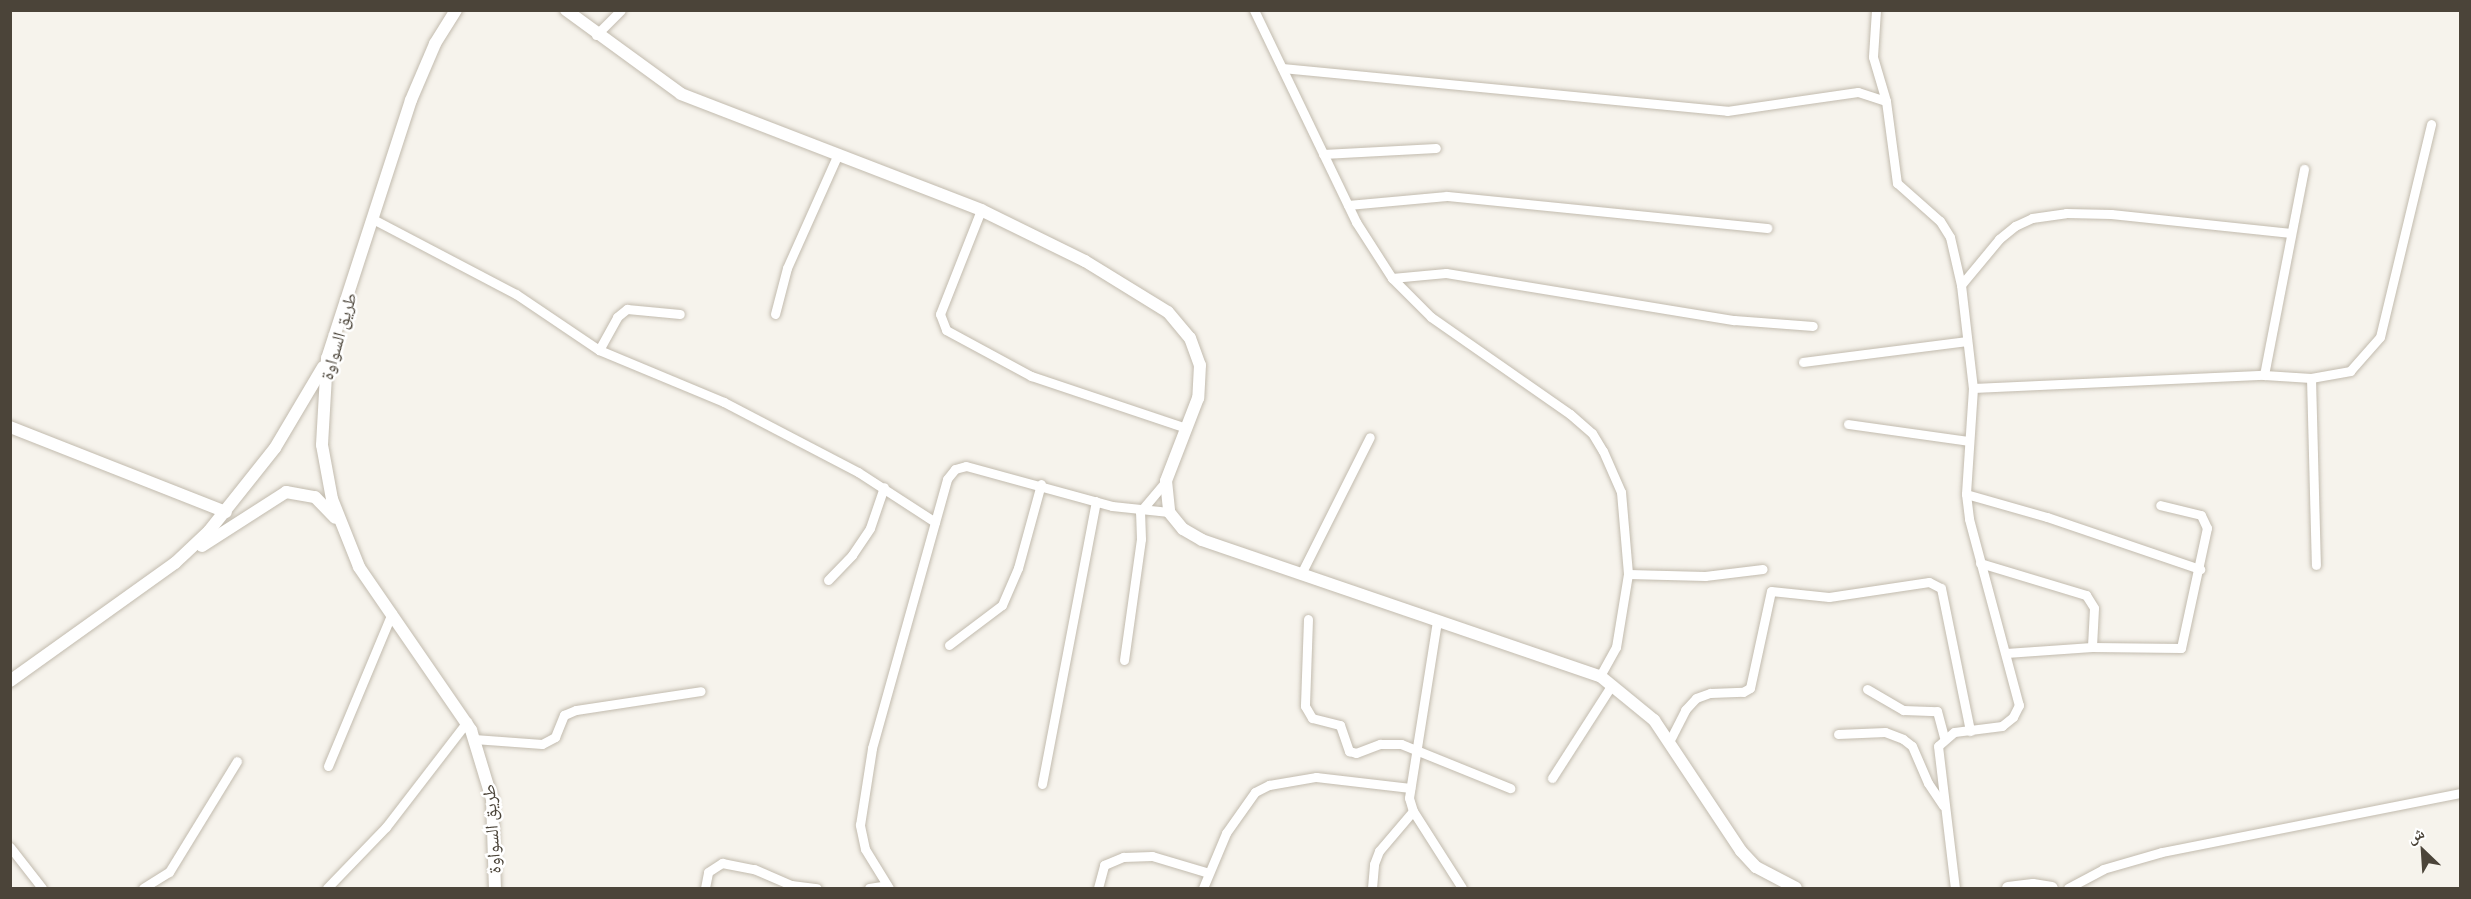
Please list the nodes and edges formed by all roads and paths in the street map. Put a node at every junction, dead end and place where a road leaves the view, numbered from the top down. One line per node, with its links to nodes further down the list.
1 (456, 10): 16 (street, طريق السواوة)
2 (566, 10): 6 (street)
3 (621, 10): 6 (street)
4 (1254, 10): 7 (street)
5 (1876, 10): 8 (street)
6 (596, 35): 11 (street)
7 (1282, 68): 8 (street); 12 (street)
8 (1886, 101): 20 (street)
9 (2431, 124): 29 (street)
10 (1436, 148): 12 (street)
11 (838, 154): 15 (street); 22 (street)
12 (1323, 154): 14 (street)
13 (2304, 170): 18 (street)
14 (1348, 205): 17 (street); 19 (street)
15 (981, 210): 33 (street); 33 (street)
16 (373, 219): 25 (street); 26 (street, طريق السواوة)
17 (1767, 228)
18 (2291, 233): 20 (street); 28 (street)
19 (1392, 278): 23 (street); 53 (street)
20 (1961, 285): 24 (street)
21 (680, 314): 25 (street)
22 (775, 314)
23 (1813, 326)
24 (1967, 341): 27 (street); 30 (street)
25 (599, 350): 38 (street)
26 (327, 358): 42 (street); 46 (street, طريق السواوة)
27 (1803, 362)
28 (2264, 375): 29 (street); 30 (street)
29 (2311, 378): 49 (street)
30 (1972, 388): 35 (street)
31 (1848, 424): 35 (street)
32 (10, 427): 42 (street)
33 (1185, 428): 36 (street)
34 (1370, 437): 52 (street)
35 (1969, 441): 39 (street)
36 (1166, 481): 43 (street); 44 (street)
37 (1041, 484): 40 (street); 45 (street); 58 (street)
38 (884, 487): 45 (street); 54 (street)
39 (1966, 494): 48 (street); 51 (street)
40 (1096, 501): 43 (street); 77 (street)
41 (2160, 505): 51 (street)
42 (226, 512): 47 (street)
43 (1140, 512): 44 (street); 61 (street)
44 (1169, 512): 52 (street)
45 (935, 522): 86 (street)
46 (342, 529): 47 (street); 55 (street, طريق السواوة)
47 (175, 563): 63 (street)
48 (1980, 563): 59 (street); 60 (street)
49 (2316, 565)
50 (1763, 569): 53 (street)
51 (2200, 569): 59 (street)
52 (1301, 574): 57 (street)
53 (1628, 574): 62 (street)
54 (828, 580)
55 (392, 613): 67 (street, طريق السواوة); 75 (street)
56 (1308, 619): 73 (street)
57 (1437, 621): 62 (street); 73 (street)
58 (949, 645)
59 (2091, 647): 60 (street)
60 (2006, 653): 68 (street)
61 (1124, 660)
62 (1600, 676): 64 (street)
63 (10, 681)
64 (1611, 686): 72 (street); 76 (street)
65 (1868, 689): 70 (street)
66 (702, 691): 71 (street)
67 (467, 722): 71 (street, طريق السواوة); 89 (street)
68 (1970, 730): 70 (street); 72 (street)
69 (1838, 734): 81 (street)
70 (1944, 737): 81 (street)
71 (474, 739): 90 (street, طريق السواوة)
72 (1670, 740): 98 (street)
73 (1416, 749): 78 (street); 79 (street)
74 (237, 761): 88 (street)
75 (328, 765)
76 (1552, 778)
77 (1042, 784)
78 (1410, 788): 82 (street); 84 (street)
79 (1510, 788)
80 (2460, 793): 102 (street)
81 (1945, 807): 99 (street)
82 (1413, 811): 96 (street); 97 (street)
83 (10, 847): 85 (street)
84 (1209, 873): 94 (street); 95 (street)
85 (40, 886): 87 (street)
86 (888, 887): 93 (street)
87 (29, 888)
88 (143, 888)
89 (327, 888)
90 (495, 888)
91 (705, 888): 92 (street)
92 (817, 888)
93 (869, 888)
94 (1098, 888)
95 (1203, 888)
96 (1372, 888)
97 (1462, 888)
98 (1796, 888)
99 (1955, 888)
100 (2008, 888): 101 (street)
101 (2052, 888)
102 (2068, 888)

